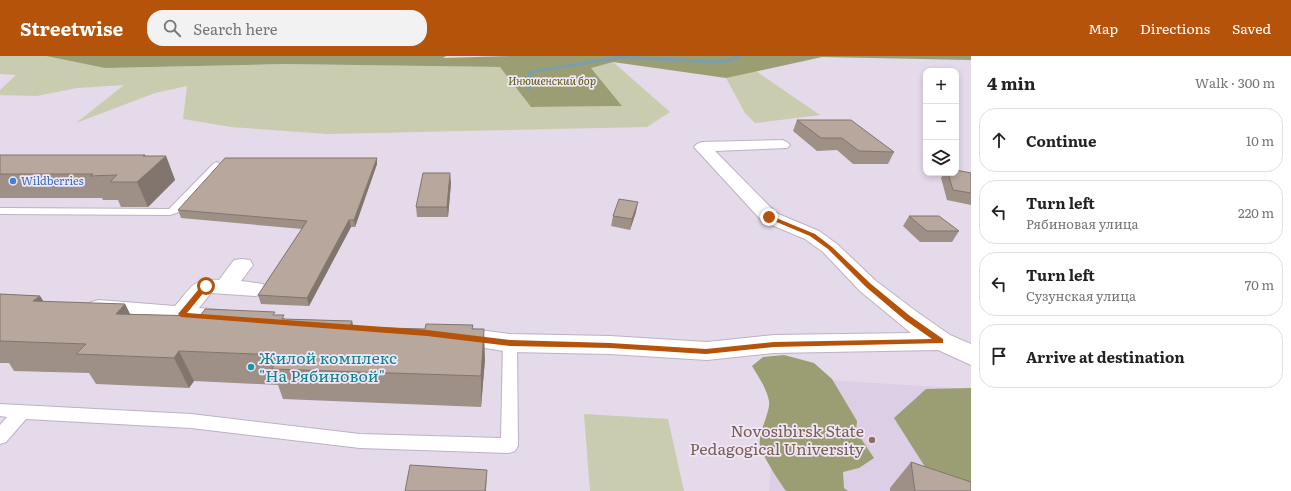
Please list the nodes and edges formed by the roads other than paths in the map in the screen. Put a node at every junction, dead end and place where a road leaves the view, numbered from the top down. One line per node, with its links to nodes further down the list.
1 (782, 145): 11 (street)
2 (217, 165): 3 (lane)
3 (0, 211)
4 (242, 265): 5 (street)
5 (225, 287): 6 (street); 8 (street)
6 (255, 289)
7 (74, 306): 8 (street)
8 (181, 314): 9 (street)
9 (252, 321)
10 (435, 334): 12 (street)
11 (941, 341): 12 (street); 13 (street)
12 (510, 343): 15 (lane)
13 (971, 355)
14 (0, 410): 15 (lane)
15 (22, 412): 16 (lane)
16 (0, 437)

